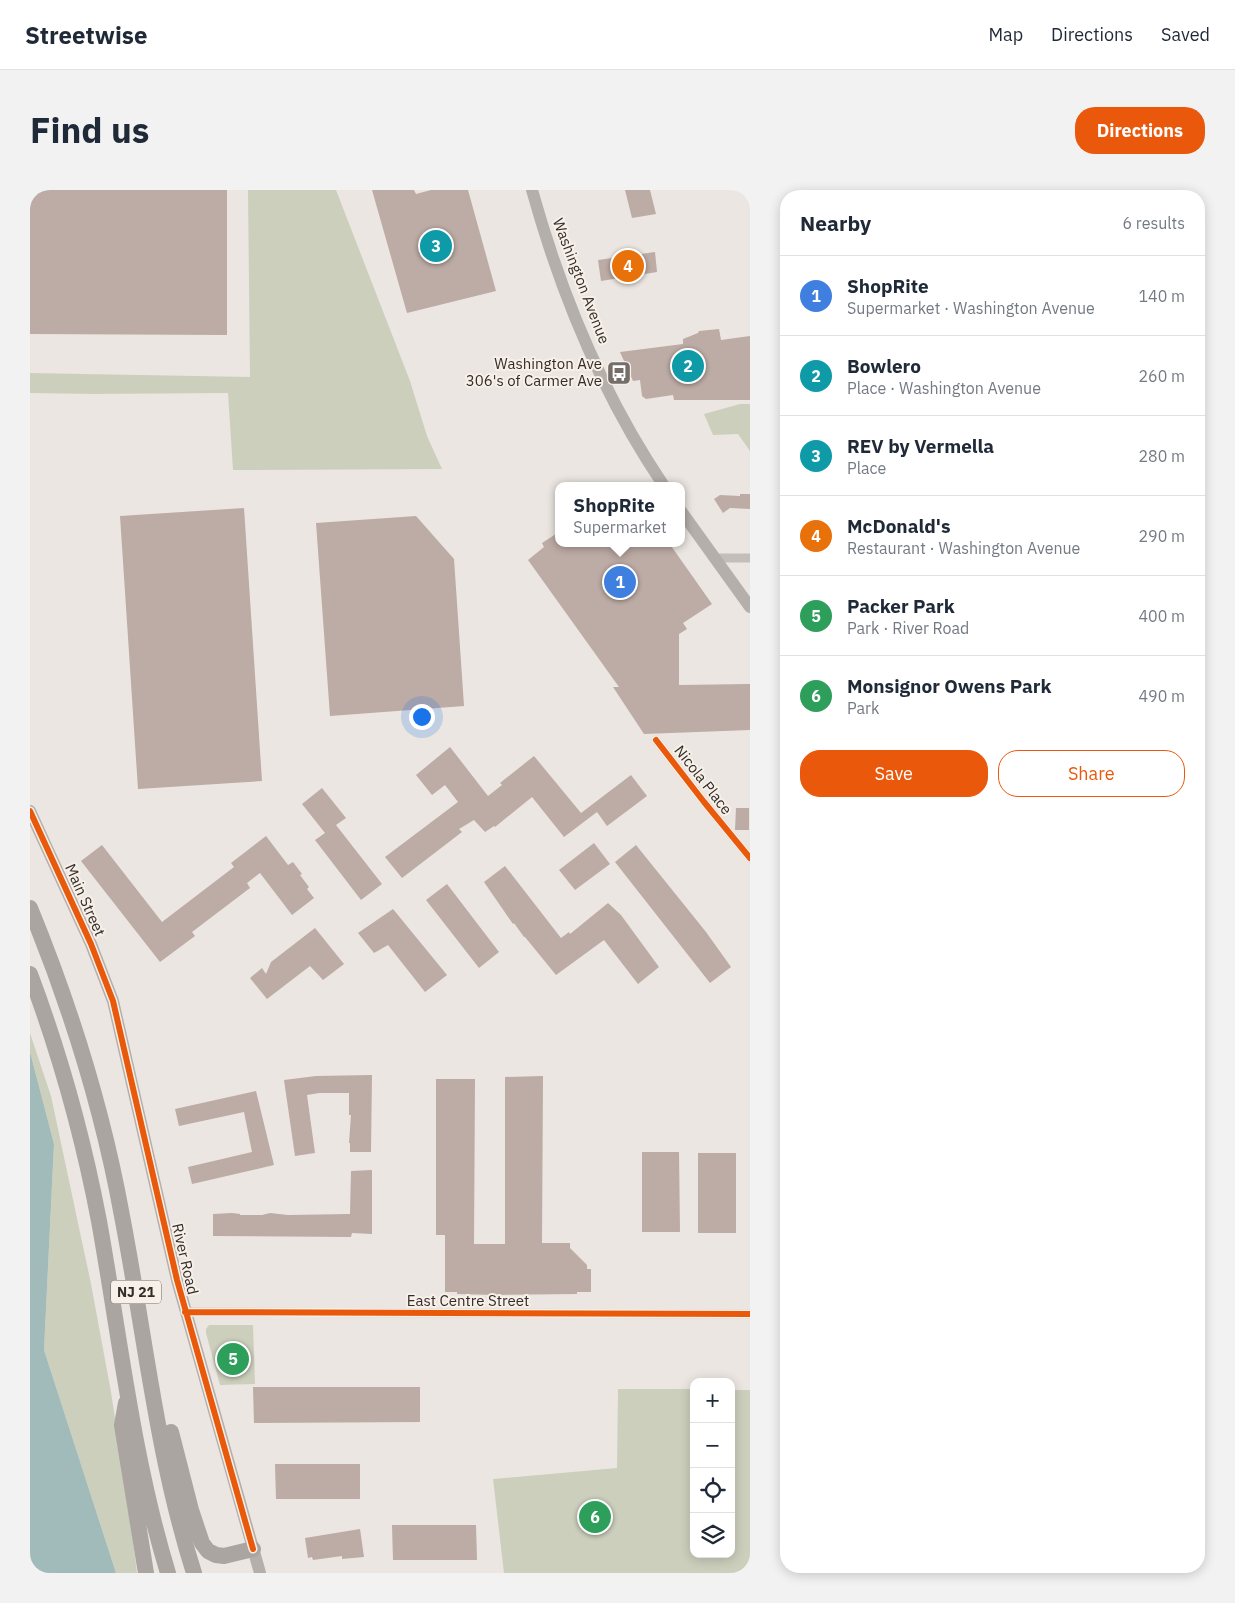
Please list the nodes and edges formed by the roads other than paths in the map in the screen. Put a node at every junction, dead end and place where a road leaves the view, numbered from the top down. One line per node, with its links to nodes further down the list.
1 (532, 190): 2 (street, Washington Avenue)
2 (661, 482)
3 (685, 517): 4 (street)
4 (714, 558): 5 (street); 6 (street)
5 (750, 558)
6 (750, 607)
7 (656, 740): 9 (street, Nicola Place)
8 (30, 811): 14 (street, Main Street)
9 (738, 843): 10 (street); 11 (street, Nicola Place)
10 (750, 843)
11 (750, 858)
12 (30, 908): 15 (highway, NJ 21)
13 (30, 974): 18 (highway, NJ 21)
14 (113, 1002): 16 (street, River Road)
15 (130, 1256): 19 (highway); 22 (highway, NJ 21)
16 (185, 1312): 17 (street, East Centre Street); 19 (street, River Road)
17 (750, 1314)
18 (128, 1394): 20 (highway); 21 (highway, NJ 21)
19 (253, 1549): 23 (street, River Road)
20 (146, 1573)
21 (168, 1573)
22 (194, 1573)
23 (260, 1573)

